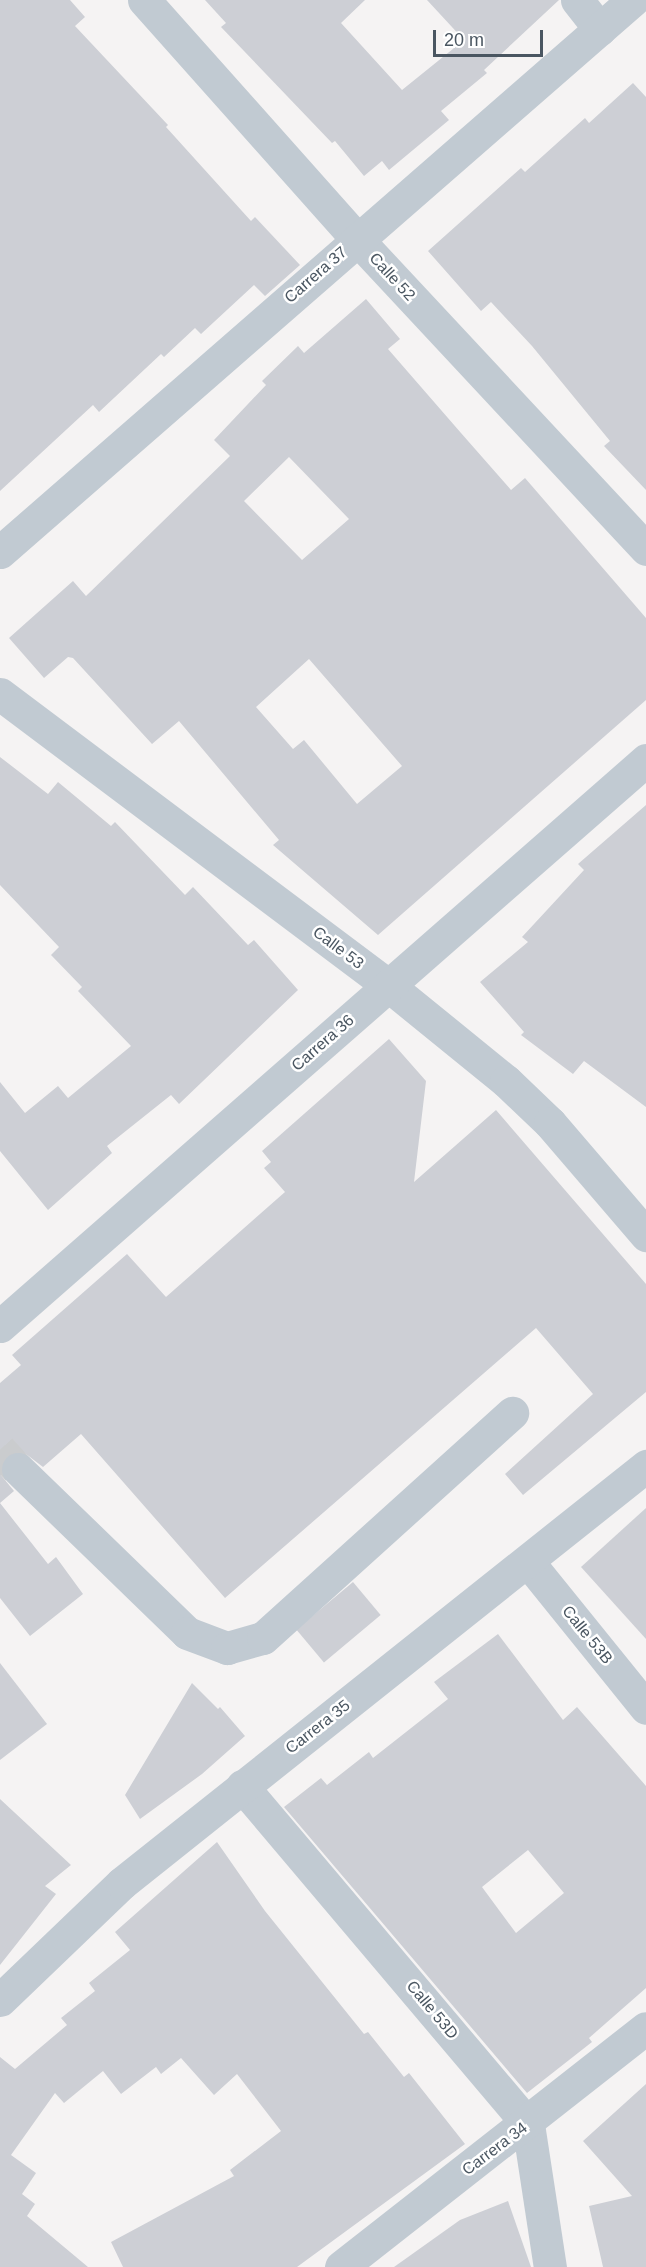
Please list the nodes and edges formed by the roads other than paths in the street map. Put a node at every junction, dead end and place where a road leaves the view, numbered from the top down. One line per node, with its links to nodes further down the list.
1 (144, 0): 5 (street, Calle 52)
2 (577, 0): 4 (street)
3 (633, 0): 4 (street, Carrera 37)
4 (600, 29): 5 (street, Carrera 37)
5 (357, 239): 6 (street, Calle 52); 7 (street, Carrera 37)
6 (646, 549)
7 (0, 552)
8 (0, 694): 10 (street, Calle 53)
9 (646, 760): 10 (street, Carrera 36)
10 (389, 986): 11 (street, Calle 53); 12 (street, Carrera 36)
11 (646, 1235)
12 (0, 1326)
13 (512, 1413): 15 (street)
14 (646, 1467): 16 (street, Carrera 35)
15 (18, 1469)
16 (529, 1563): 17 (street, Calle 53B); 18 (street, Carrera 35)
17 (646, 1708)
18 (242, 1786): 19 (street, Carrera 35); 21 (street, Calle 53D)
19 (0, 2000)
20 (646, 2028): 21 (street, Carrera 34)
21 (528, 2124): 22 (street, Carrera 34); 23 (street)
22 (341, 2267)
23 (550, 2267)

